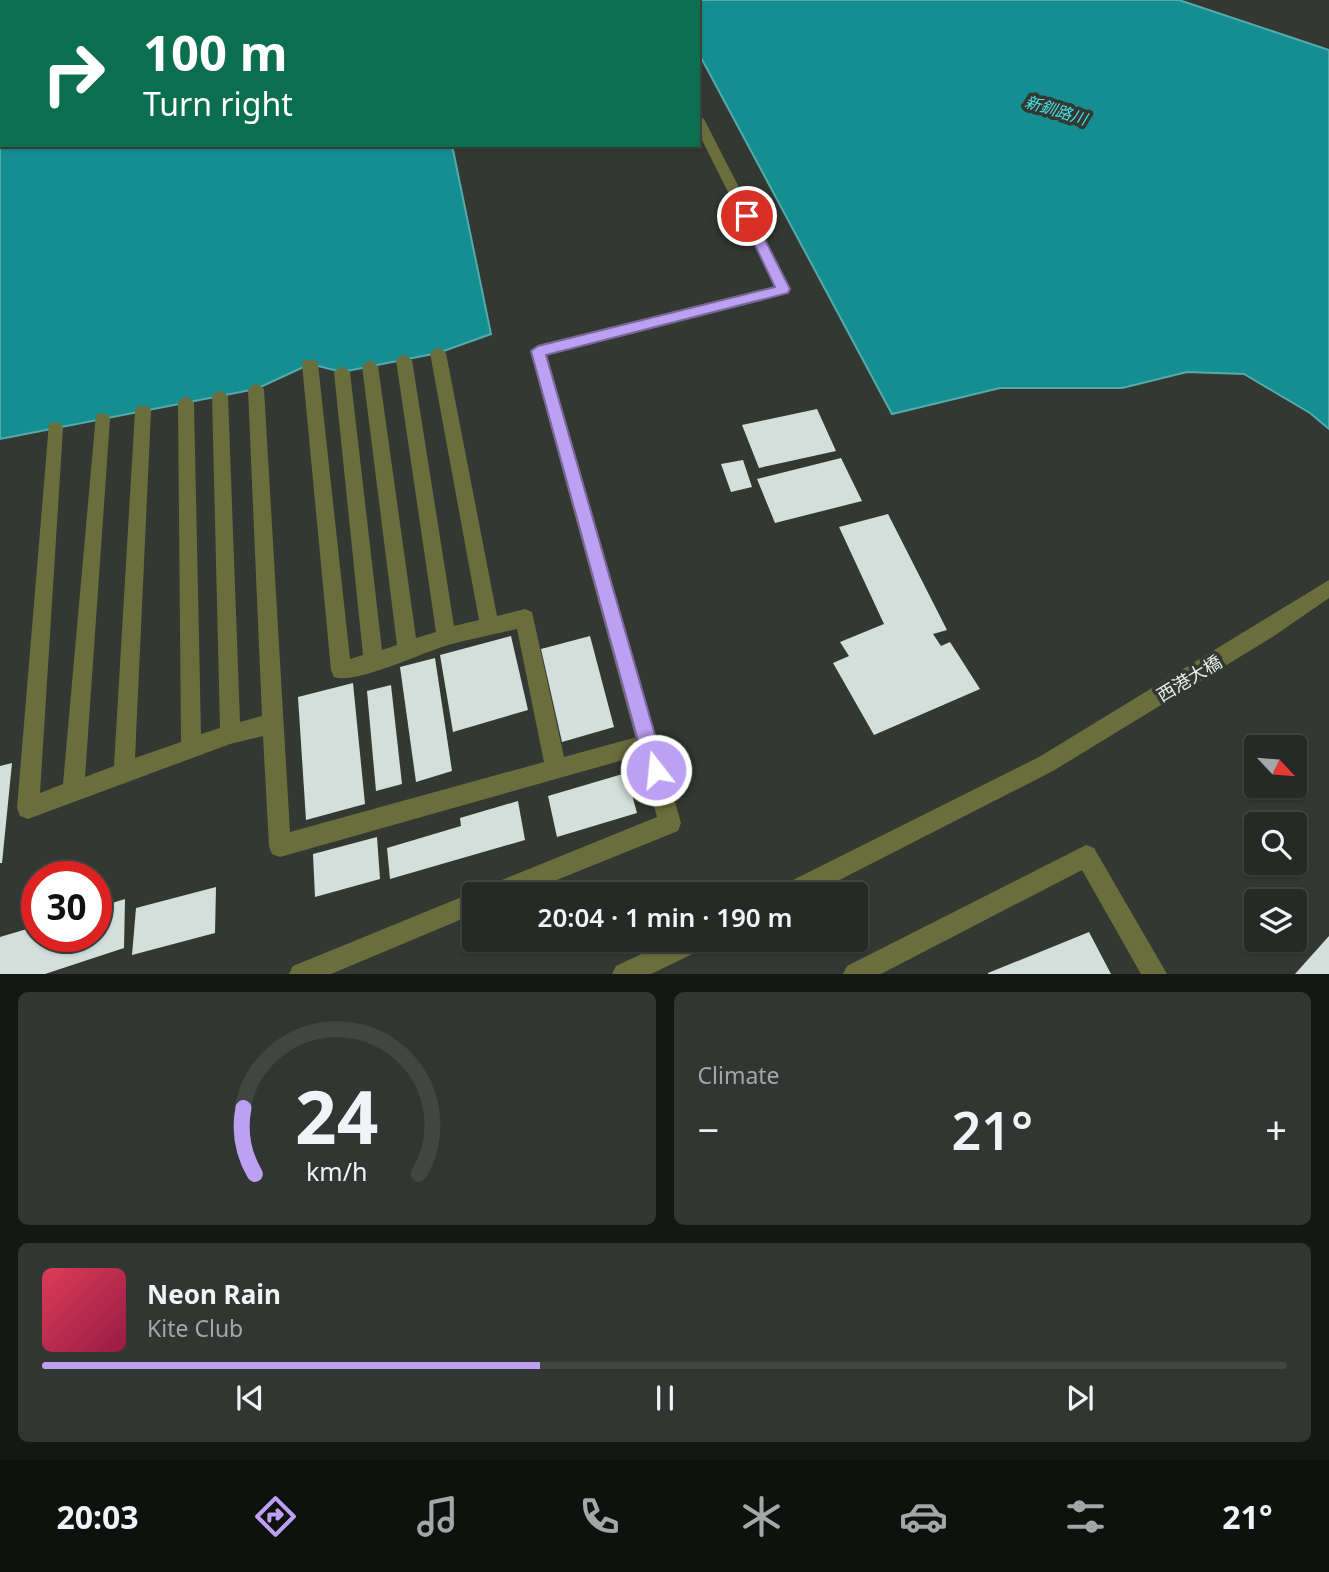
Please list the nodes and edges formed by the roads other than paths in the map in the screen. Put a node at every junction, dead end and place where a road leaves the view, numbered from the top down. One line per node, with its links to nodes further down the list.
1 (700, 123): 20 (street)
2 (438, 353): 14 (street)
3 (404, 360): 15 (street)
4 (310, 364): 17 (street)
5 (370, 366): 16 (street)
6 (342, 372): 17 (street)
7 (256, 389): 18 (street)
8 (220, 396): 19 (street)
9 (186, 402): 21 (street)
10 (144, 411): 23 (street)
11 (102, 419): 24 (street)
12 (55, 428): 24 (street)
13 (1329, 588): 26 (street, 西港大橋)
14 (491, 627): 15 (street); 22 (street)
15 (446, 637): 16 (street)
16 (408, 651): 17 (street)
17 (374, 662)
18 (273, 724): 19 (street); 22 (street)
19 (230, 734): 21 (street)
20 (648, 744): 22 (street); 25 (street)
21 (191, 748): 23 (street)
22 (556, 770)
23 (124, 771): 24 (street)
24 (73, 793)
25 (524, 882)
26 (813, 882)
27 (462, 908): 29 (street)
28 (671, 952): 30 (street)
29 (301, 974)
30 (624, 974)
31 (855, 974): 32 (street)
32 (1155, 974)

